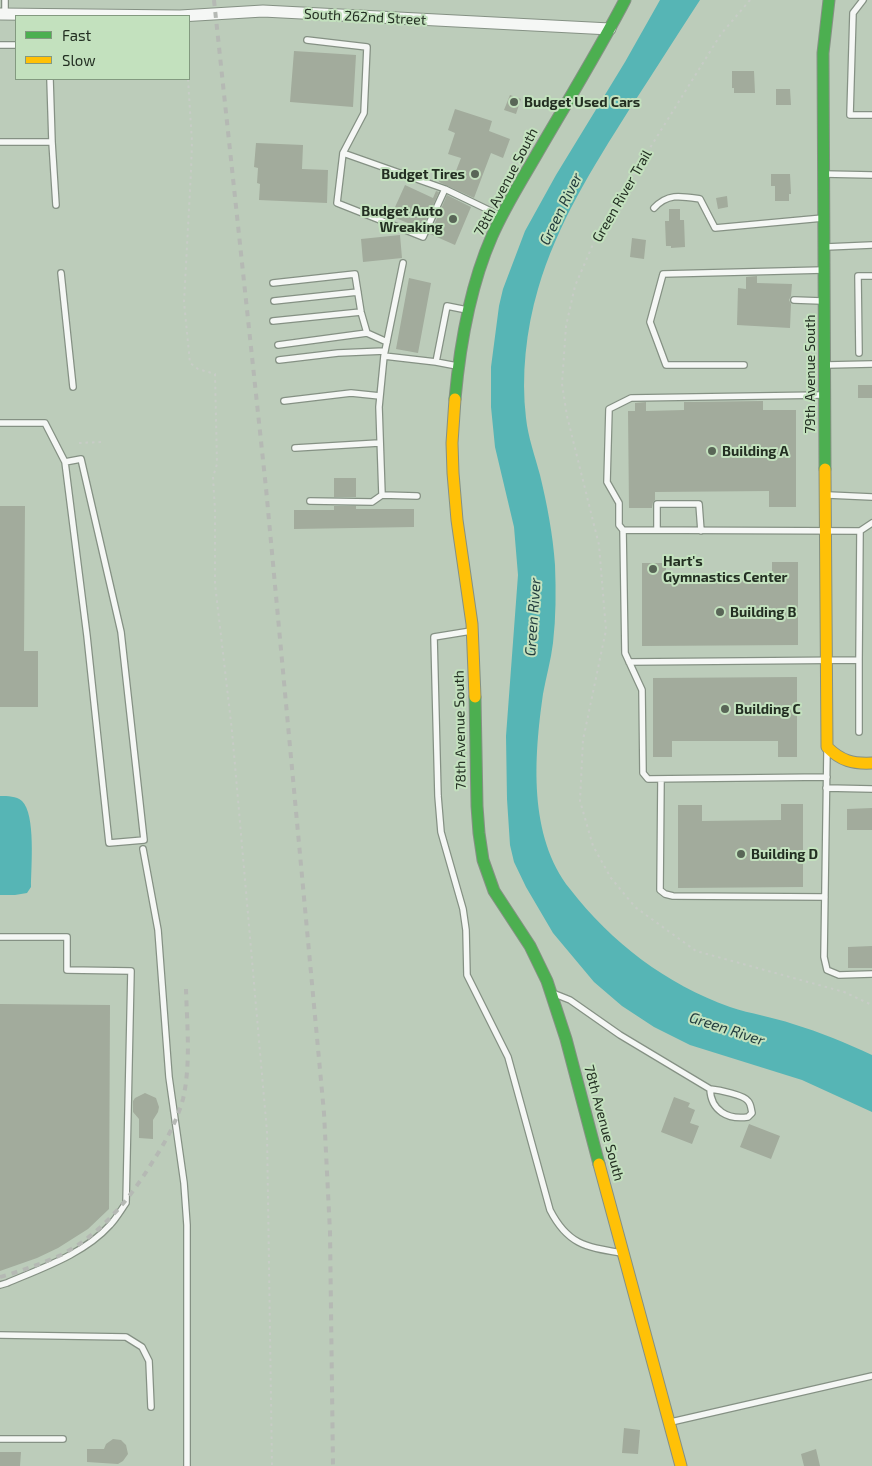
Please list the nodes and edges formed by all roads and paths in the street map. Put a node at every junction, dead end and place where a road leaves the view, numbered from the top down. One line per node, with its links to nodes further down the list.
1 (5, 0): 6 (lane)
2 (625, 0): 9 (street, 78th Avenue South)
3 (750, 0): 55 (path, Green River Trail)
4 (829, 0): 19 (street, 79th Avenue South)
5 (863, 0): 15 (lane)
6 (3, 14): 7 (street, South 262nd Street)
7 (92, 15)
8 (190, 15): 9 (street, South 262nd Street)
9 (610, 29): 24 (street, 78th Avenue South)
10 (307, 40): 18 (lane)
11 (0, 45): 12 (lane)
12 (15, 45)
13 (50, 80): 17 (lane)
14 (188, 80): 99 (path)
15 (872, 115)
16 (0, 142): 17 (lane)
17 (52, 142): 22 (lane)
18 (343, 153): 21 (lane); 21 (lane)
19 (823, 174): 20 (lane); 25 (street, 79th Avenue South)
20 (872, 175)
21 (445, 189): 24 (lane)
22 (56, 205)
23 (654, 208): 25 (lane)
24 (502, 216): 37 (street, 78th Avenue South)
25 (823, 218): 27 (street, 79th Avenue South)
26 (872, 245): 27 (lane)
27 (823, 247): 29 (street, 79th Avenue South)
28 (403, 263): 41 (lane)
29 (824, 270): 35 (street, 79th Avenue South); 48 (lane)
30 (61, 273): 51 (lane)
31 (872, 276): 44 (lane)
32 (273, 282): 33 (lane)
33 (358, 292): 36 (lane); 38 (lane)
34 (794, 300): 35 (lane)
35 (824, 301): 49 (street, 79th Avenue South)
36 (274, 302)
37 (469, 310): 46 (lane); 50 (street, 78th Avenue South)
38 (361, 312): 39 (lane); 40 (lane)
39 (273, 321)
40 (367, 333): 41 (lane); 42 (lane)
41 (387, 342): 43 (lane)
42 (278, 345)
43 (384, 353): 45 (lane); 46 (lane); 53 (lane)
44 (859, 353)
45 (279, 360)
46 (436, 362): 50 (lane)
47 (872, 364): 49 (lane)
48 (744, 365)
49 (825, 365): 52 (street, 79th Avenue South)
50 (458, 367): 73 (street, 78th Avenue South)
51 (74, 387)
52 (825, 395): 63 (street, 79th Avenue South); 68 (lane)
53 (380, 396): 54 (lane); 59 (lane)
54 (284, 401)
55 (567, 416)
56 (0, 423): 61 (lane)
57 (102, 442): 58 (path)
58 (79, 443)
59 (379, 443): 60 (lane); 62 (lane)
60 (295, 448)
61 (65, 462): 61 (lane)
62 (382, 495): 64 (lane); 66 (lane)
63 (826, 495): 65 (lane); 71 (street, 79th Avenue South)
64 (417, 496)
65 (872, 497)
66 (310, 501)
67 (872, 523): 72 (lane)
68 (622, 530): 69 (lane); 76 (lane)
69 (657, 530): 70 (lane); 70 (lane)
70 (700, 531): 71 (lane)
71 (826, 531): 72 (lane); 74 (street, 79th Avenue South)
72 (860, 532): 75 (lane)
73 (472, 631): 88 (street, 78th Avenue South); 90 (lane)
74 (826, 660): 75 (lane); 76 (lane); 78 (street, 79th Avenue South)
75 (859, 660): 77 (lane)
76 (629, 662): 81 (lane)
77 (859, 732)
78 (827, 748): 79 (street); 80 (lane)
79 (872, 763)
80 (826, 777): 81 (lane); 82 (lane)
81 (661, 779): 85 (lane)
82 (826, 788): 83 (lane); 85 (lane)
83 (872, 789)
84 (143, 849): 98 (lane)
85 (825, 897): 87 (lane)
86 (0, 937): 91 (lane)
87 (872, 974)
88 (551, 992): 89 (lane); 90 (street, 78th Avenue South)
89 (710, 1089): 89 (lane)
90 (624, 1254): 95 (street, 78th Avenue South)
91 (0, 1285)
92 (0, 1335): 94 (lane)
93 (872, 1376): 95 (lane)
94 (151, 1407)
95 (669, 1422): 100 (street, 78th Avenue South)
96 (0, 1439): 97 (lane)
97 (64, 1439)
98 (187, 1466)
99 (272, 1466)
100 (681, 1466)

